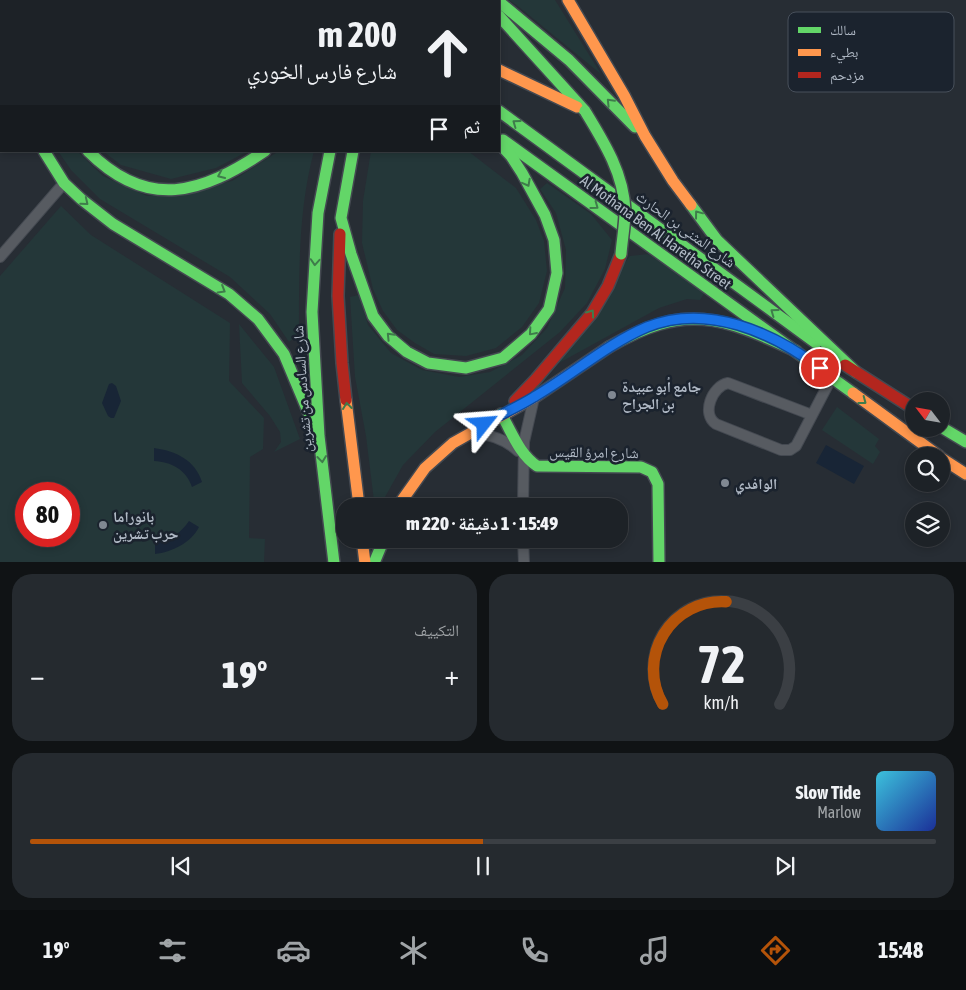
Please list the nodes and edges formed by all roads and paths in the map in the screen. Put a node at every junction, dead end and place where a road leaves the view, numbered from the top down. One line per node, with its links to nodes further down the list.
1 (568, 0): 7 (main road)
2 (500, 2): 7 (main road, one-way to 2)
3 (500, 17): 6 (main road)
4 (500, 70): 6 (main road)
5 (500, 111): 19 (main road, شارع المثنى بن الحارث, one-way to 5)
6 (585, 111): 23 (main road, one-way to 6, bridge)
7 (645, 136): 19 (main road, one-way to 7)
8 (500, 138): 18 (main road, Al Mothana Ben Al Haretha Street, one-way to 18)
9 (500, 145): 16 (main road, one-way to 16)
10 (45, 152): 15 (main road)
11 (89, 152): 12 (main road, one-way to 11)
12 (265, 152)
13 (330, 152): 27 (main road, شارع السادس من تشرين, one-way to 27)
14 (353, 152): 16 (main road)
15 (64, 183): 17 (street); 27 (main road, one-way to 27)
16 (341, 218): 33 (main road, one-way to 16)
17 (0, 257)
18 (796, 351): 20 (main road); 21 (main road)
19 (856, 372): 22 (main road)
20 (832, 377): 24 (street); 29 (main road, one-way to 29)
21 (534, 398): 23 (main road); 30 (street)
22 (905, 403)
23 (501, 414): 26 (main road); 30 (main road)
24 (812, 415): 24 (street)
25 (950, 432): 28 (main road)
26 (467, 433): 30 (street); 34 (main road)
27 (319, 436): 39 (main road, شارع السادس من تشرين, one-way to 39)
28 (966, 442)
29 (926, 447)
30 (523, 455): 35 (street); 43 (main road, شارع امرؤ القيس)
31 (950, 464): 32 (main road)
32 (966, 474)
33 (357, 498)
34 (403, 498)
35 (523, 498)
36 (363, 548): 40 (main road)
37 (380, 548): 41 (main road)
38 (523, 548): 42 (street)
39 (334, 562)
40 (365, 562)
41 (374, 562)
42 (524, 562)
43 (659, 562)

